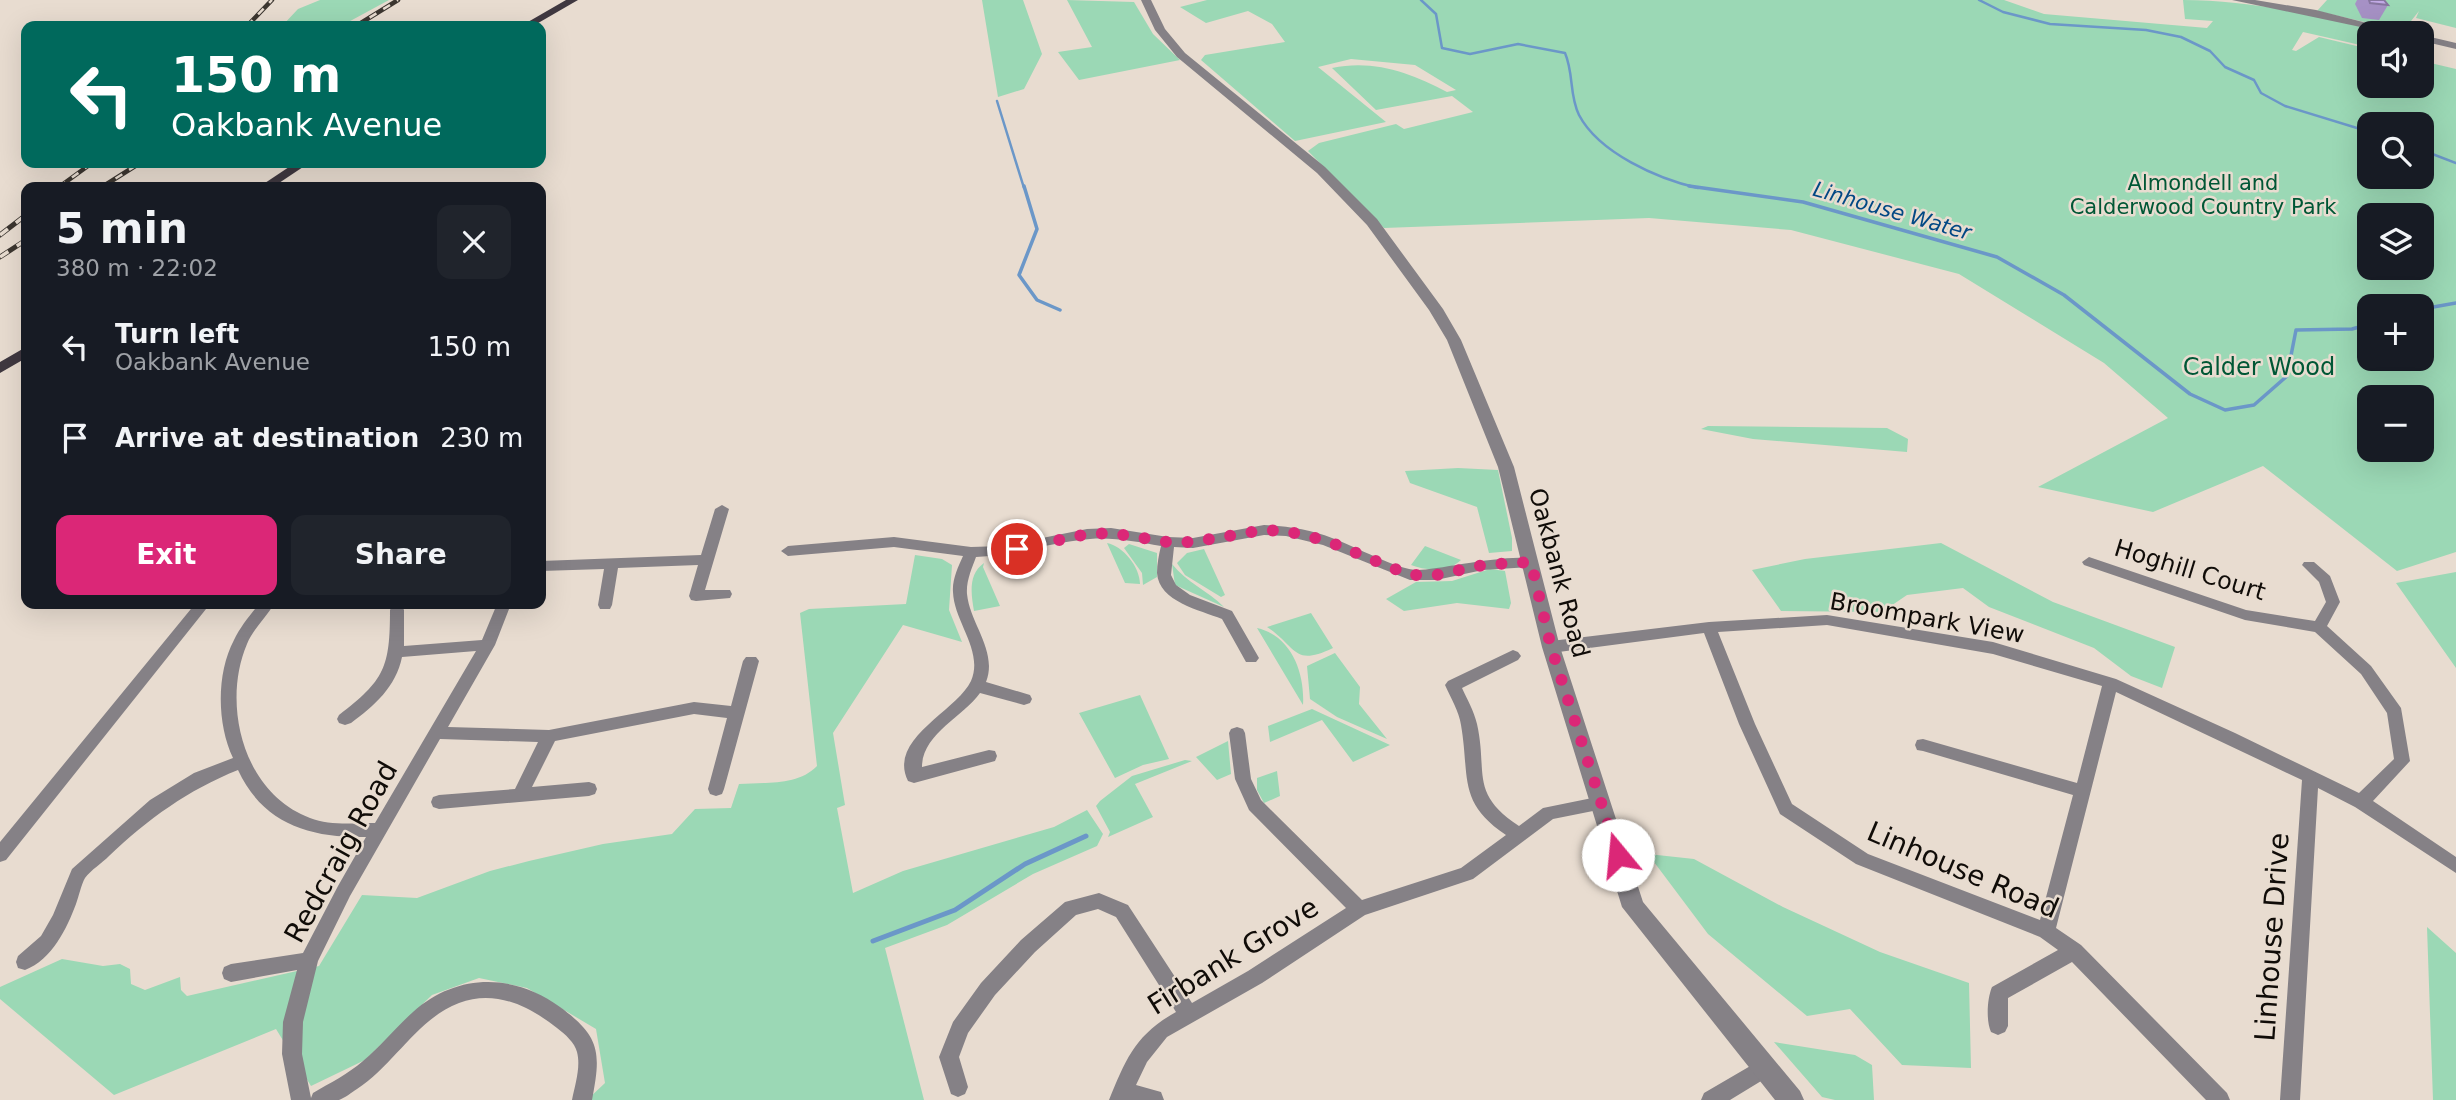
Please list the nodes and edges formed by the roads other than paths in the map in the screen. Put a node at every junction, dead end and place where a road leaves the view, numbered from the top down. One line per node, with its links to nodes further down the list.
1 (573, 0): 4 (main road)
2 (1146, 0): 17 (street, Oakbank Road)
3 (2237, 0): 5 (street)
4 (535, 21)
5 (2357, 23)
6 (2434, 41): 7 (street)
7 (2456, 47)
8 (295, 168): 9 (main road)
9 (273, 182)
10 (21, 354): 11 (main road)
11 (0, 369)
12 (722, 509): 16 (street)
13 (1168, 542): 15 (street); 17 (street); 34 (street)
14 (788, 551): 15 (street)
15 (971, 552): 37 (street)
16 (708, 560): 19 (street); 22 (street)
17 (1531, 562): 31 (street, Oakbank Road)
18 (2089, 562): 29 (street, Hoghill Court)
19 (612, 564): 21 (street); 23 (street)
20 (2309, 565): 29 (street)
21 (546, 566)
22 (725, 594)
23 (605, 605)
24 (199, 609): 57 (street)
25 (263, 609): 46 (street)
26 (502, 609): 30 (street, Redcraig Road)
27 (397, 610): 32 (street)
28 (1709, 627): 31 (street, Broompark View); 36 (street, Broompark View); 60 (street, Linhouse Road)
29 (2319, 627): 53 (street)
30 (487, 645): 32 (street); 41 (street, Redcraig Road)
31 (1551, 647): 54 (street, Oakbank Road)
32 (399, 652): 40 (street)
33 (1513, 656): 56 (street)
34 (1251, 658)
35 (751, 661): 39 (street)
36 (2111, 683): 47 (street, Broompark View); 50 (street)
37 (977, 686): 38 (street); 45 (street)
38 (1024, 699)
39 (736, 713): 43 (street); 49 (street)
40 (345, 719)
41 (439, 733): 43 (street); 55 (street, Redcraig Road)
42 (1237, 733): 59 (street, Firbank Grove)
43 (549, 736): 51 (street)
44 (1923, 745): 50 (street)
45 (989, 756)
46 (240, 762): 55 (street); 63 (street)
47 (2310, 777): 53 (street, Broompark View); 77 (street, Linhouse Drive)
48 (589, 789): 51 (street)
49 (716, 789)
50 (2081, 791): 60 (street)
51 (521, 793): 52 (street)
52 (439, 802)
53 (2361, 802): 58 (street, Broompark View)
54 (1602, 803): 56 (street, Firbank Grove); 67 (street, Oakbank Road)
55 (379, 830): 62 (street, Redcraig Road)
56 (1520, 836): 59 (street, Firbank Grove)
57 (0, 855)
58 (2456, 866)
59 (1359, 909): 65 (street, Firbank Grove)
60 (2046, 931): 61 (street, Linhouse Road)
61 (2074, 951): 66 (street); 76 (street, Linhouse Road)
62 (309, 960): 64 (street); 71 (street, Redcraig Road)
63 (25, 962)
64 (231, 973)
65 (1189, 1015): 68 (street); 69 (street, Firbank Grove)
66 (1998, 1026)
67 (1764, 1068): 74 (street); 75 (street, Oakbank Road)
68 (958, 1087)
69 (1120, 1096): 70 (street, Firbank Grove)
70 (1154, 1099)
71 (300, 1100)
72 (320, 1100): 73 (street)
73 (582, 1100)
74 (1711, 1100)
75 (1791, 1100)
76 (2220, 1100)
77 (2290, 1100)

